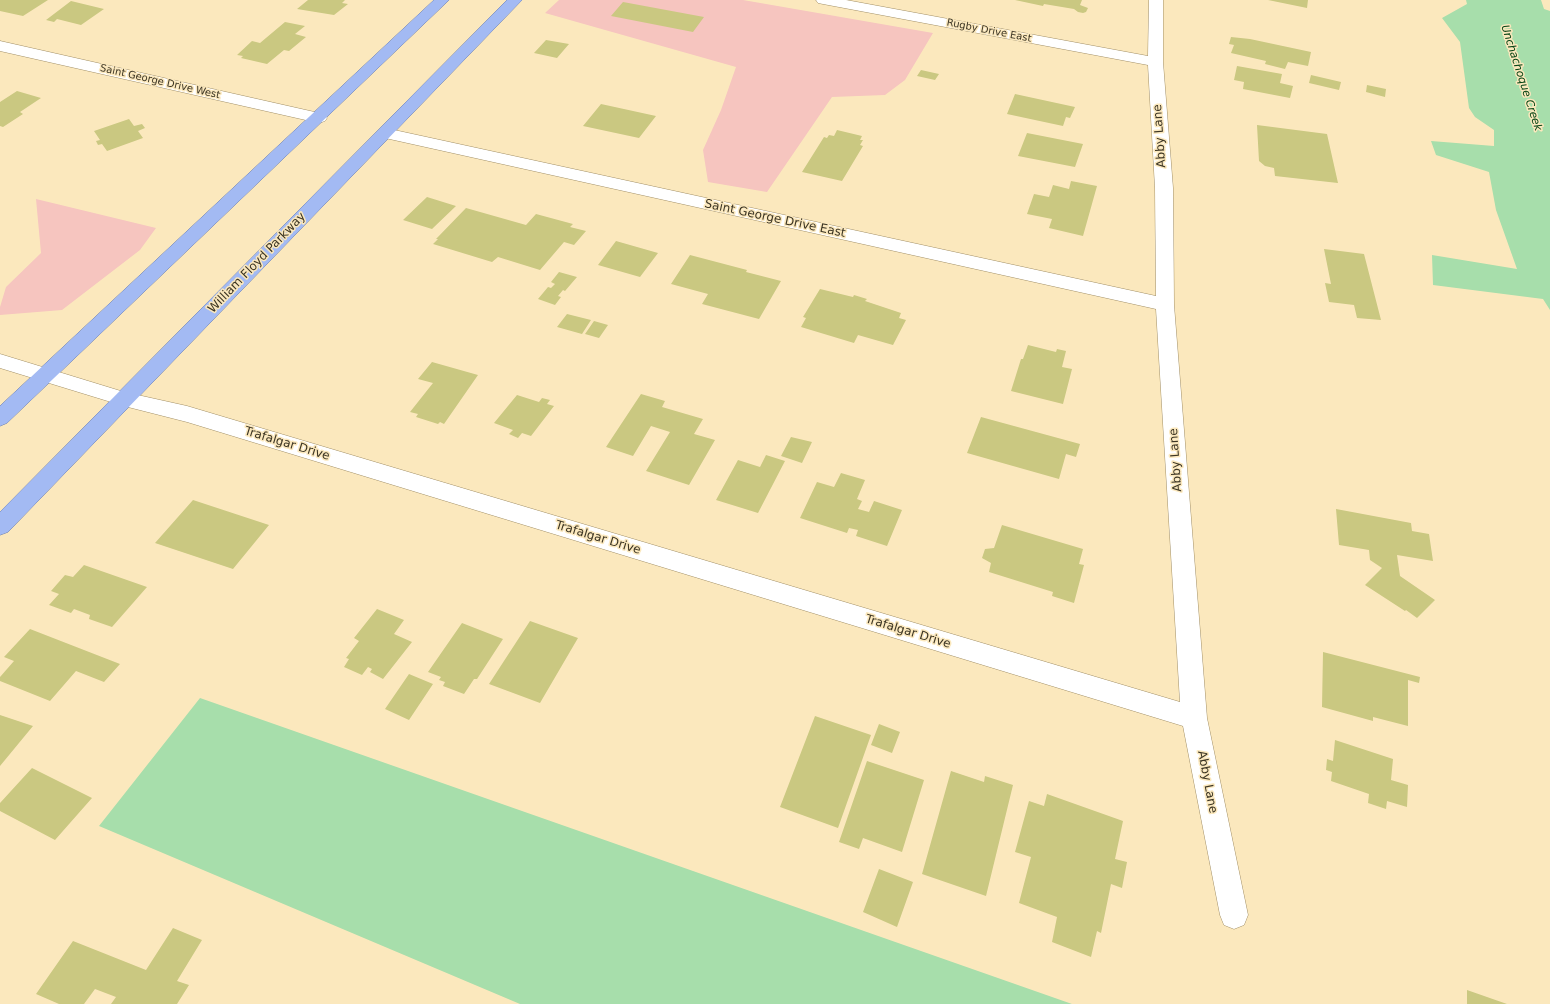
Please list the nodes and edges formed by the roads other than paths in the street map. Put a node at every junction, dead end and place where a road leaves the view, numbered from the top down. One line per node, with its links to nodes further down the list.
1 (442, 0): 7 (highway)
2 (515, 0): 8 (highway, William Floyd Parkway)
3 (823, 0): 6 (street, Rugby Drive East)
4 (1156, 0): 6 (street, Abby Lane)
5 (0, 46): 7 (street, Saint George Drive West)
6 (1155, 62): 9 (street, Abby Lane)
7 (319, 118): 11 (highway)
8 (385, 133): 9 (street, Saint George Drive East); 12 (highway, William Floyd Parkway)
9 (1165, 305): 15 (street, Abby Lane)
10 (0, 361): 11 (street, Trafalgar Drive)
11 (46, 375): 12 (street, Trafalgar Drive); 13 (highway)
12 (124, 399): 14 (highway, William Floyd Parkway); 15 (street, Trafalgar Drive)
13 (0, 418)
14 (0, 526)
15 (1194, 718): 16 (street, Abby Lane)
16 (1234, 915)

